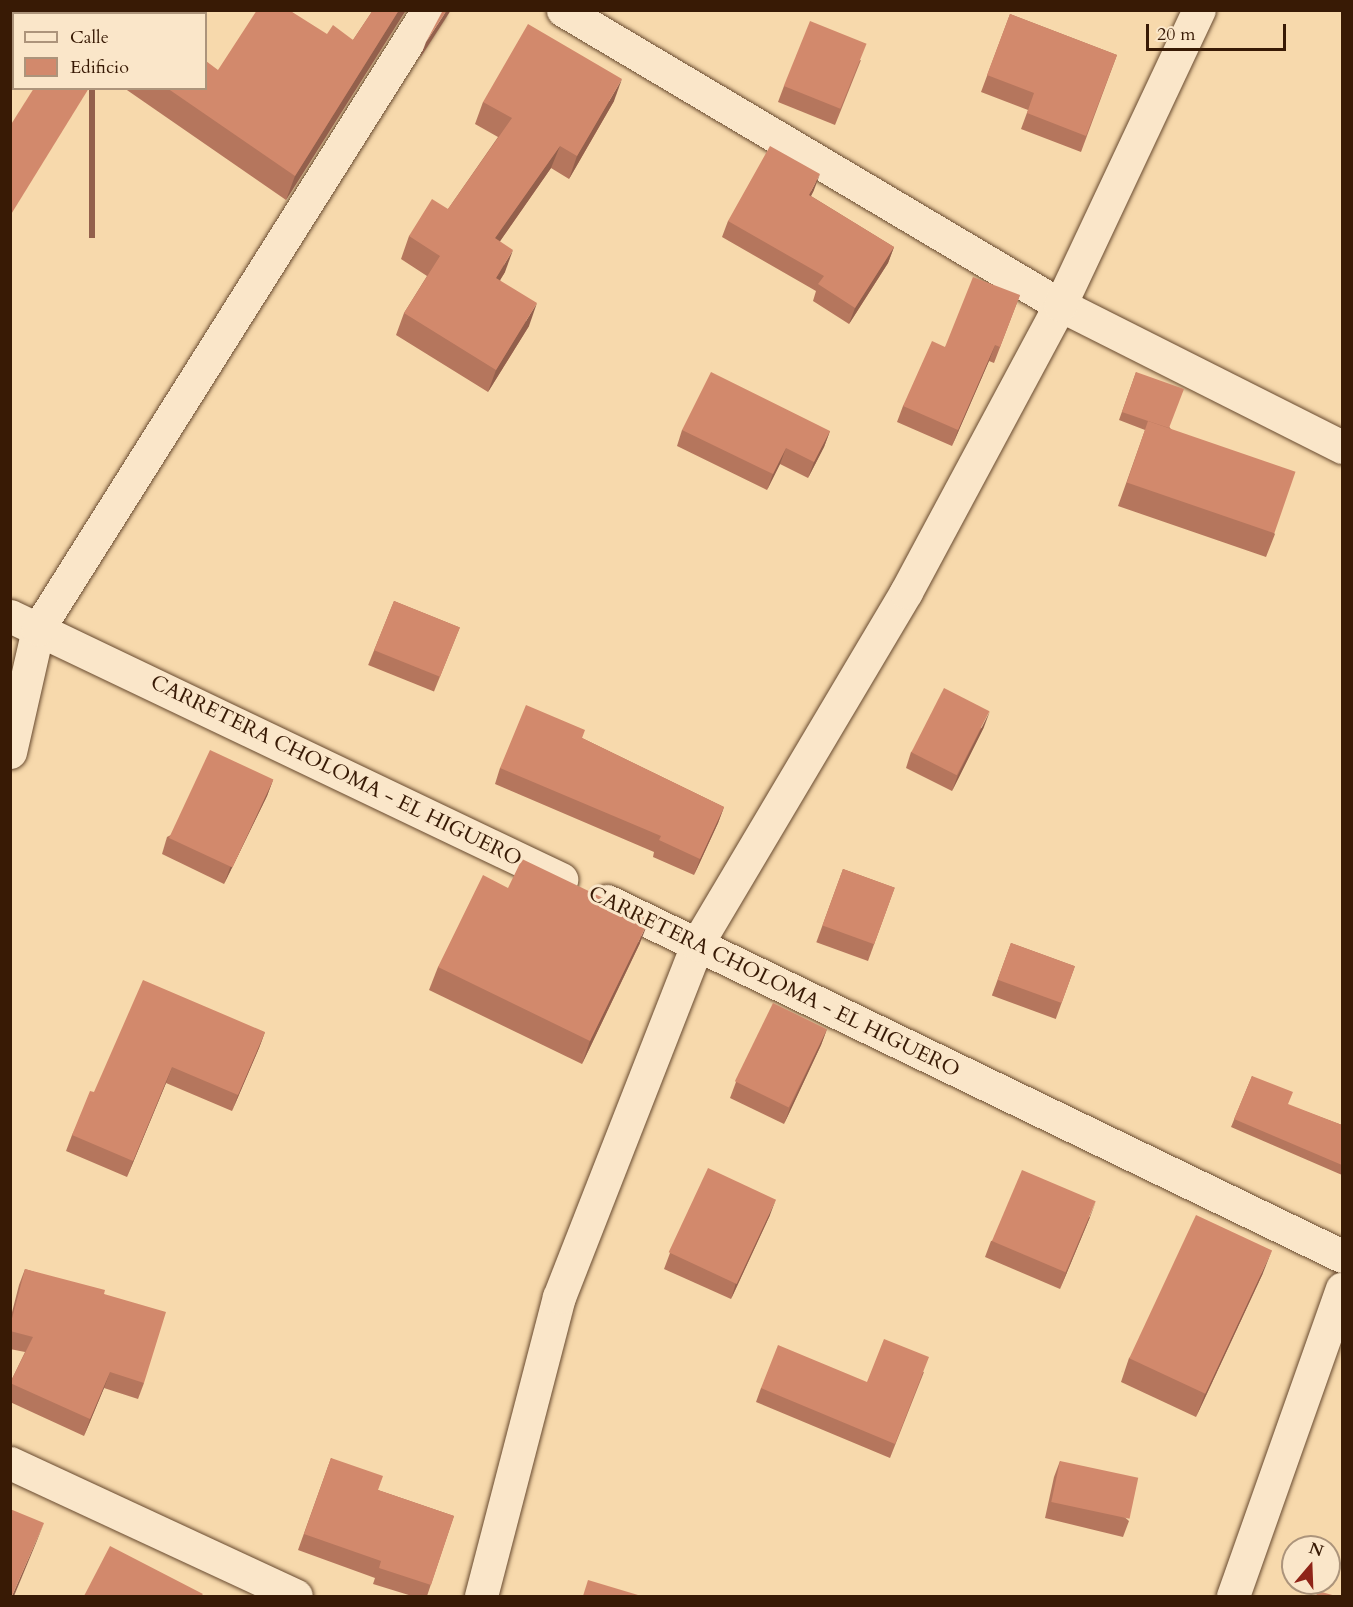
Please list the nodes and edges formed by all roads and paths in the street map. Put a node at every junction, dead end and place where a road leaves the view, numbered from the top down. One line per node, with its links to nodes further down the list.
1 (428, 10): 6 (street)
2 (563, 10): 4 (street)
3 (1199, 10): 4 (street)
4 (1060, 305): 5 (street); 8 (street)
5 (1342, 447)
6 (24, 622): 7 (street); 8 (street, CARRETERA CHOLOMA - EL HIGUERO)
7 (10, 752)
8 (697, 944): 9 (street, CARRETERA CHOLOMA - EL HIGUERO); 13 (street)
9 (1342, 1256)
10 (1342, 1289): 14 (street)
11 (10, 1463): 12 (street)
12 (296, 1596)
13 (481, 1596)
14 (1233, 1596)

